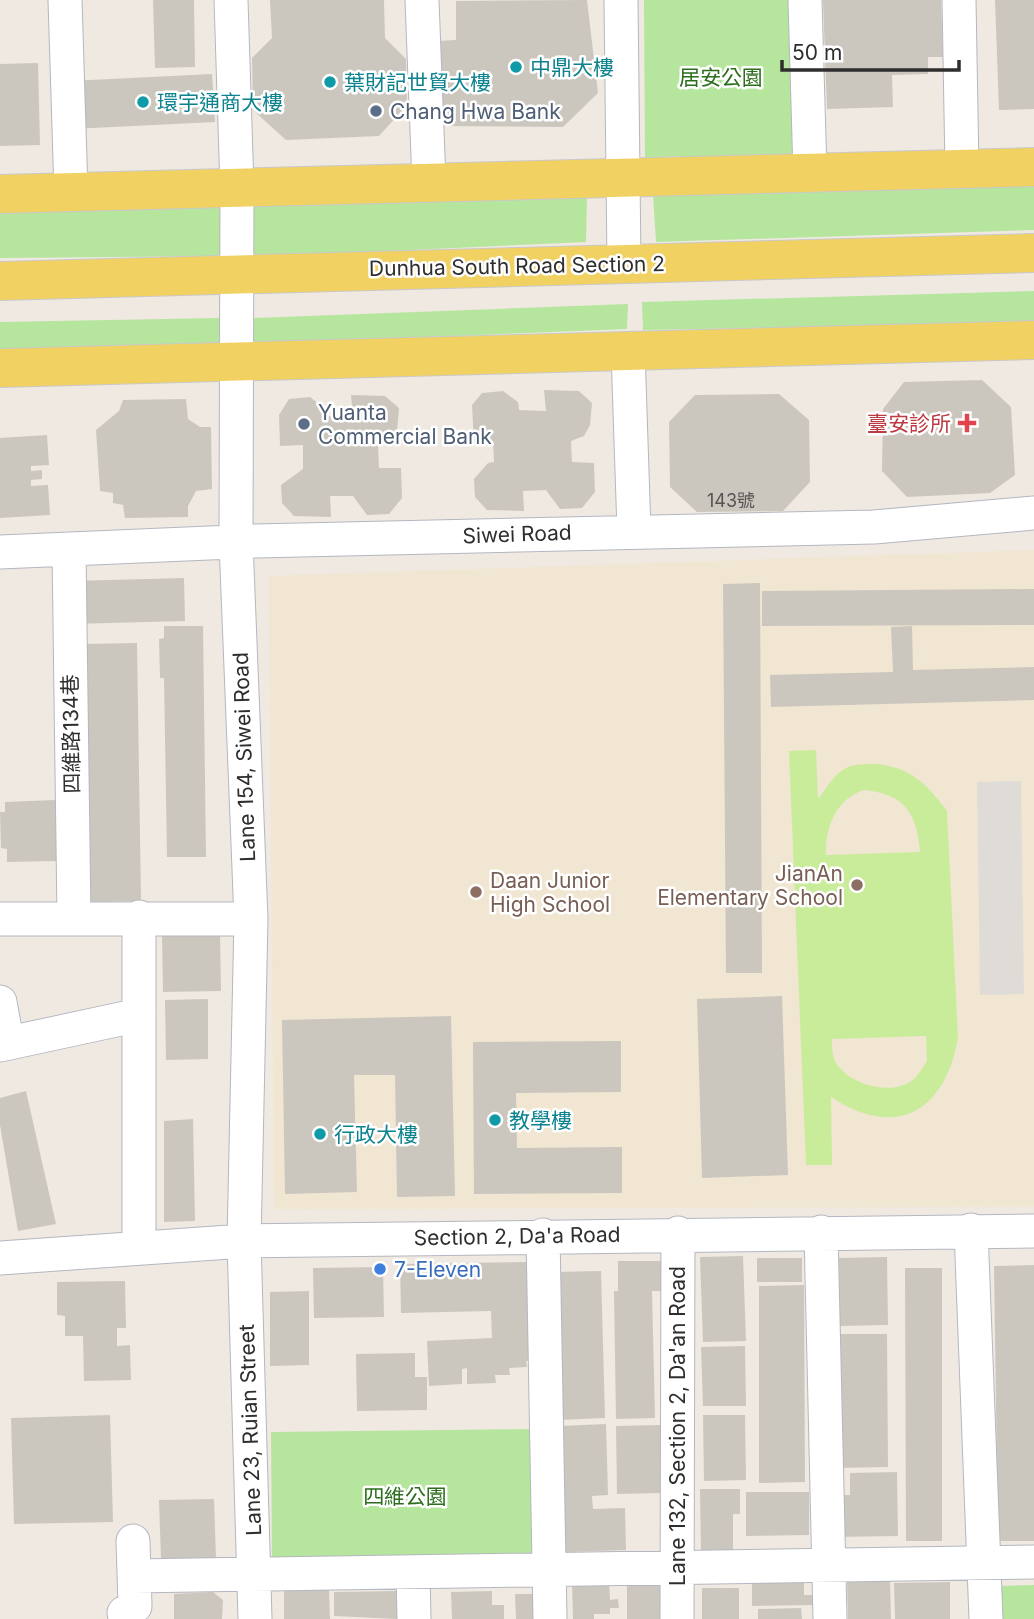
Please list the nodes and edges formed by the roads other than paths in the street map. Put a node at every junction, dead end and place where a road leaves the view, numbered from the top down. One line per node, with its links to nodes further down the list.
1 (65, 0): 13 (street)
2 (230, 0): 12 (street, Lane 154, Siwei Road)
3 (422, 0): 11 (street)
4 (621, 0): 10 (street)
5 (805, 0): 9 (street)
6 (959, 0): 8 (street)
7 (1034, 167): 8 (main road)
8 (962, 169): 9 (main road)
9 (810, 173): 10 (main road)
10 (626, 178): 11 (main road); 16 (street)
11 (429, 183): 12 (main road)
12 (237, 188): 13 (main road); 17 (street, Lane 154, Siwei Road)
13 (71, 192): 14 (main road)
14 (0, 194)
15 (1034, 253): 16 (main road, Dunhua South Road Section 2)
16 (624, 263): 17 (main road, Dunhua South Road Section 2)
17 (237, 273): 18 (main road, Dunhua South Road Section 2); 21 (street, Lane 154, Siwei Road)
18 (0, 281)
19 (1034, 340): 20 (main road)
20 (628, 351): 21 (main road); 24 (street)
21 (236, 362): 22 (main road); 25 (street, Lane 154, Siwei Road)
22 (0, 368)
23 (1034, 513): 24 (street, Siwei Road)
24 (634, 531): 25 (street, Siwei Road)
25 (236, 542): 26 (street, Siwei Road); 31 (street, Lane 154, Siwei Road)
26 (69, 550): 27 (street, Siwei Road); 29 (street, 四維路134巷)
27 (0, 552)
28 (139, 917): 29 (street); 31 (street); 33 (street)
29 (74, 918): 30 (street)
30 (0, 919)
31 (251, 919): 40 (street, Lane 154, Siwei Road)
32 (0, 1002): 34 (street)
33 (139, 1015): 34 (street); 41 (street)
34 (4, 1043)
35 (971, 1230): 36 (street, Section 2, Da'a Road); 37 (street, Section 2, Da'a Road); 44 (street)
36 (1034, 1231)
37 (821, 1232): 38 (street, Section 2, Da'a Road); 46 (street)
38 (678, 1233): 39 (street, Section 2, Da'a Road); 47 (street, Lane 132, Section 2, Da'an Road)
39 (543, 1235): 40 (street, Section 2, Da'a Road); 48 (street)
40 (244, 1241): 41 (street, Section 2, Da'a Road); 49 (street, Lane 23, Ruian Street)
41 (139, 1247): 42 (street, Section 2, Da'a Road)
42 (0, 1258)
43 (133, 1541): 51 (street)
44 (983, 1562): 45 (street); 46 (street); 58 (street)
45 (1034, 1562)
46 (830, 1563): 47 (street); 57 (street)
47 (676, 1568): 48 (street); 56 (street, Lane 132, Section 2, Da'an Road)
48 (549, 1572): 50 (street); 55 (street)
49 (255, 1573): 50 (street); 51 (street); 53 (street, Lane 23, Ruian Street)
50 (413, 1573): 54 (street)
51 (134, 1576): 52 (street)
52 (124, 1613)
53 (255, 1619)
54 (414, 1619)
55 (550, 1619)
56 (677, 1619)
57 (831, 1619)
58 (986, 1619)

